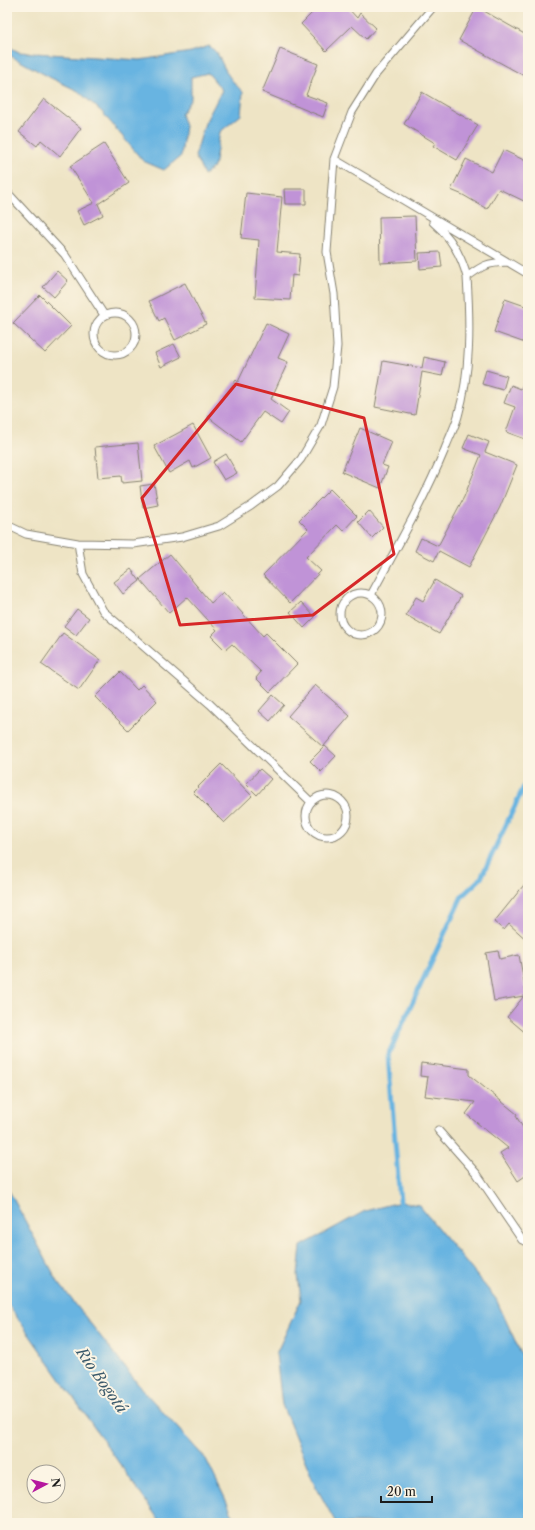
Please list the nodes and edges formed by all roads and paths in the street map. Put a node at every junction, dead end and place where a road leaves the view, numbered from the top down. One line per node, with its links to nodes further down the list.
1 (433, 7): 2 (lane)
2 (334, 159): 4 (lane); 10 (lane)
3 (7, 192): 8 (lane)
4 (421, 211): 5 (lane); 7 (lane)
5 (508, 262): 6 (lane); 7 (lane)
6 (528, 274)
7 (466, 277): 11 (lane)
8 (104, 315): 8 (lane)
9 (7, 525): 10 (lane)
10 (78, 543): 12 (lane)
11 (371, 595): 11 (lane)
12 (311, 802): 12 (lane)
13 (438, 1130): 14 (lane)
14 (528, 1242)

